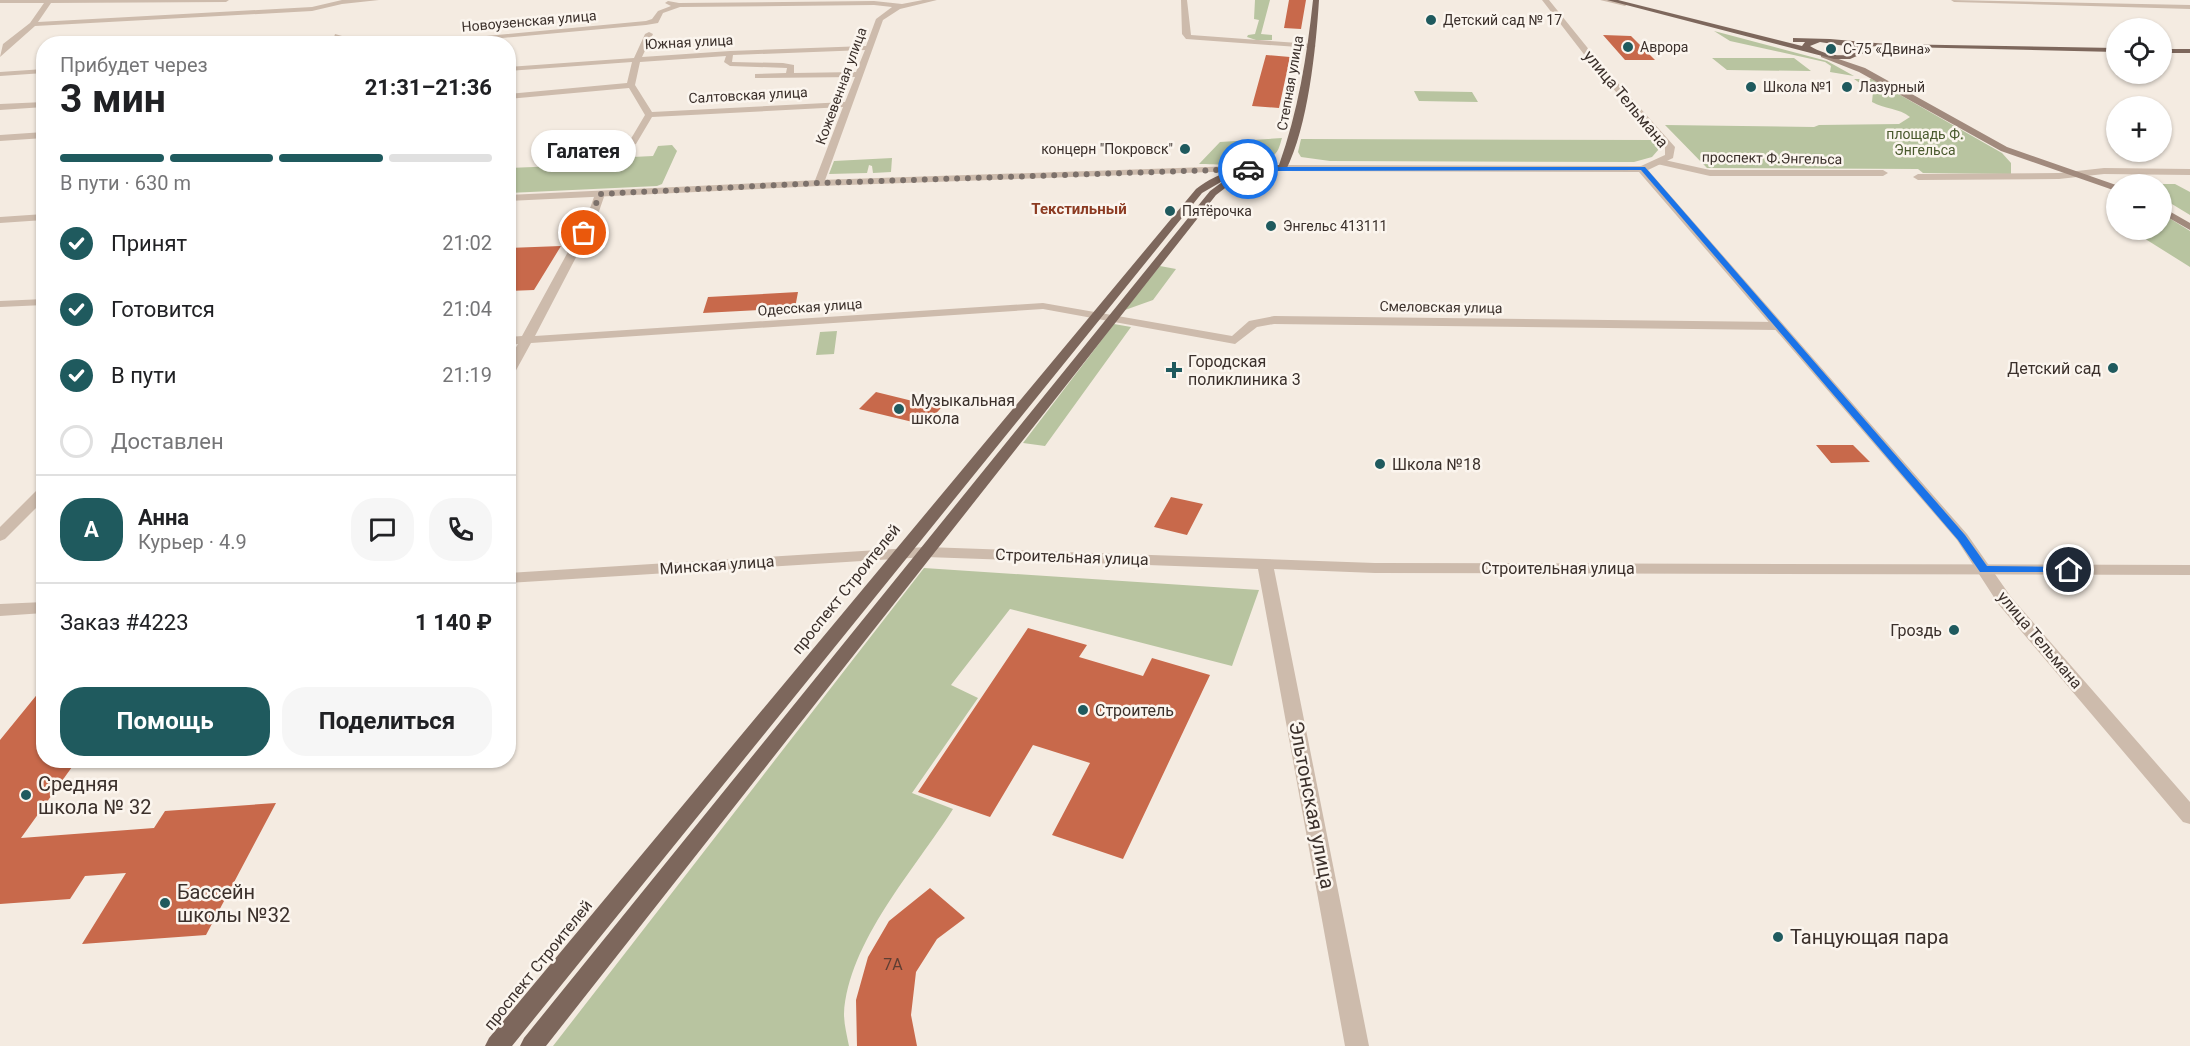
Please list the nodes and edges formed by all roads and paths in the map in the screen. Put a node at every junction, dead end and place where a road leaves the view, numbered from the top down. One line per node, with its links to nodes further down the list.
1 (226, 0): 10 (street)
2 (376, 0): 11 (street)
3 (934, 0): 16 (street, Кожевенная улица)
4 (1184, 0): 26 (street)
5 (1316, 0): 26 (main road, Степная улица)
6 (1603, 0): 14 (street)
7 (1611, 0): 14 (main road)
8 (1954, 0): 17 (street)
9 (0, 1): 10 (street)
10 (48, 1): 18 (street)
11 (339, 1): 18 (street)
12 (1549, 1): 54 (street, улица Тельмана)
13 (668, 3): 15 (street)
14 (1625, 4): 20 (main road)
15 (679, 5): 16 (street); 23 (street, Новоузенская улица)
16 (904, 7): 28 (street, Кожевенная улица)
17 (2190, 7)
18 (33, 24): 21 (street)
19 (649, 33): 37 (street)
20 (1750, 34): 24 (main road); 29 (main road)
21 (19, 35): 22 (street); 35 (street)
22 (0, 36)
23 (509, 36)
24 (1817, 41): 25 (main road); 29 (main road)
25 (1833, 42): 27 (main road); 34 (main road)
26 (1312, 46): 55 (main road, Степная улица)
27 (1887, 46): 30 (main road); 34 (main road)
28 (871, 48): 33 (street, Южная улица); 42 (street, Кожевенная улица)
29 (1810, 50): 36 (main road)
30 (2106, 50)
31 (2172, 51): 32 (main road)
32 (2190, 51)
33 (730, 53): 37 (street, Южная улица); 43 (street)
34 (1859, 54): 36 (main road); 39 (main road)
35 (0, 55)
36 (1824, 55): 39 (main road)
37 (637, 59): 38 (street, Южная улица); 45 (street)
38 (516, 68)
39 (1862, 70): 61 (main road)
40 (36, 71): 41 (street)
41 (0, 74)
42 (861, 74): 43 (street); 47 (street, Кожевенная улица)
43 (790, 75): 44 (street)
44 (758, 76)
45 (631, 85): 46 (street); 50 (street)
46 (516, 97)
47 (849, 104): 50 (street, Салтовская улица); 63 (street, Кожевенная улица)
48 (36, 105): 49 (street)
49 (0, 107)
50 (649, 115): 53 (street)
51 (36, 136): 52 (street)
52 (0, 138)
53 (633, 142)
54 (1660, 162): 56 (street, улица Тельмана); 60 (street, проспект Ф.Энгельса)
55 (1283, 168): 56 (street); 58 (main road)
56 (1642, 168): 75 (street, улица Тельмана)
57 (1236, 169): 58 (main road); 63 (street); 73 (main road, проспект Строителей)
58 (1258, 169): 74 (main road)
59 (2190, 172): 61 (street)
60 (1883, 173)
61 (2081, 175): 62 (street); 64 (main road)
62 (1918, 177)
63 (819, 183): 65 (street)
64 (2106, 184)
65 (600, 194): 66 (street); 76 (street)
66 (516, 198)
67 (2172, 216): 70 (main road)
68 (36, 218): 69 (street)
69 (0, 220)
70 (2190, 227)
71 (36, 302): 72 (street)
72 (0, 304)
73 (1097, 315): 74 (street, Одесская улица); 76 (street, Одесская улица); 82 (main road, проспект Строителей)
74 (1113, 318): 75 (street, Смеловская улица); 81 (main road)
75 (1777, 326): 84 (street, улица Тельмана)
76 (527, 340): 77 (street, Одесская улица); 78 (street)
77 (516, 341)
78 (516, 360)
79 (36, 499): 80 (street)
80 (0, 536)
81 (926, 552): 82 (street, Минская улица); 83 (street, Строительная улица); 91 (main road)
82 (901, 553): 86 (street, Минская улица); 90 (main road, проспект Строителей)
83 (1265, 564): 84 (street, Строительная улица); 92 (street, Эльтонская улица)
84 (1984, 570): 85 (street, Строительная улица); 89 (street, улица Тельмана)
85 (2190, 570)
86 (516, 577)
87 (36, 608): 88 (street)
88 (0, 610)
89 (2190, 816)
90 (497, 1046)
91 (532, 1046)
92 (1357, 1046)

